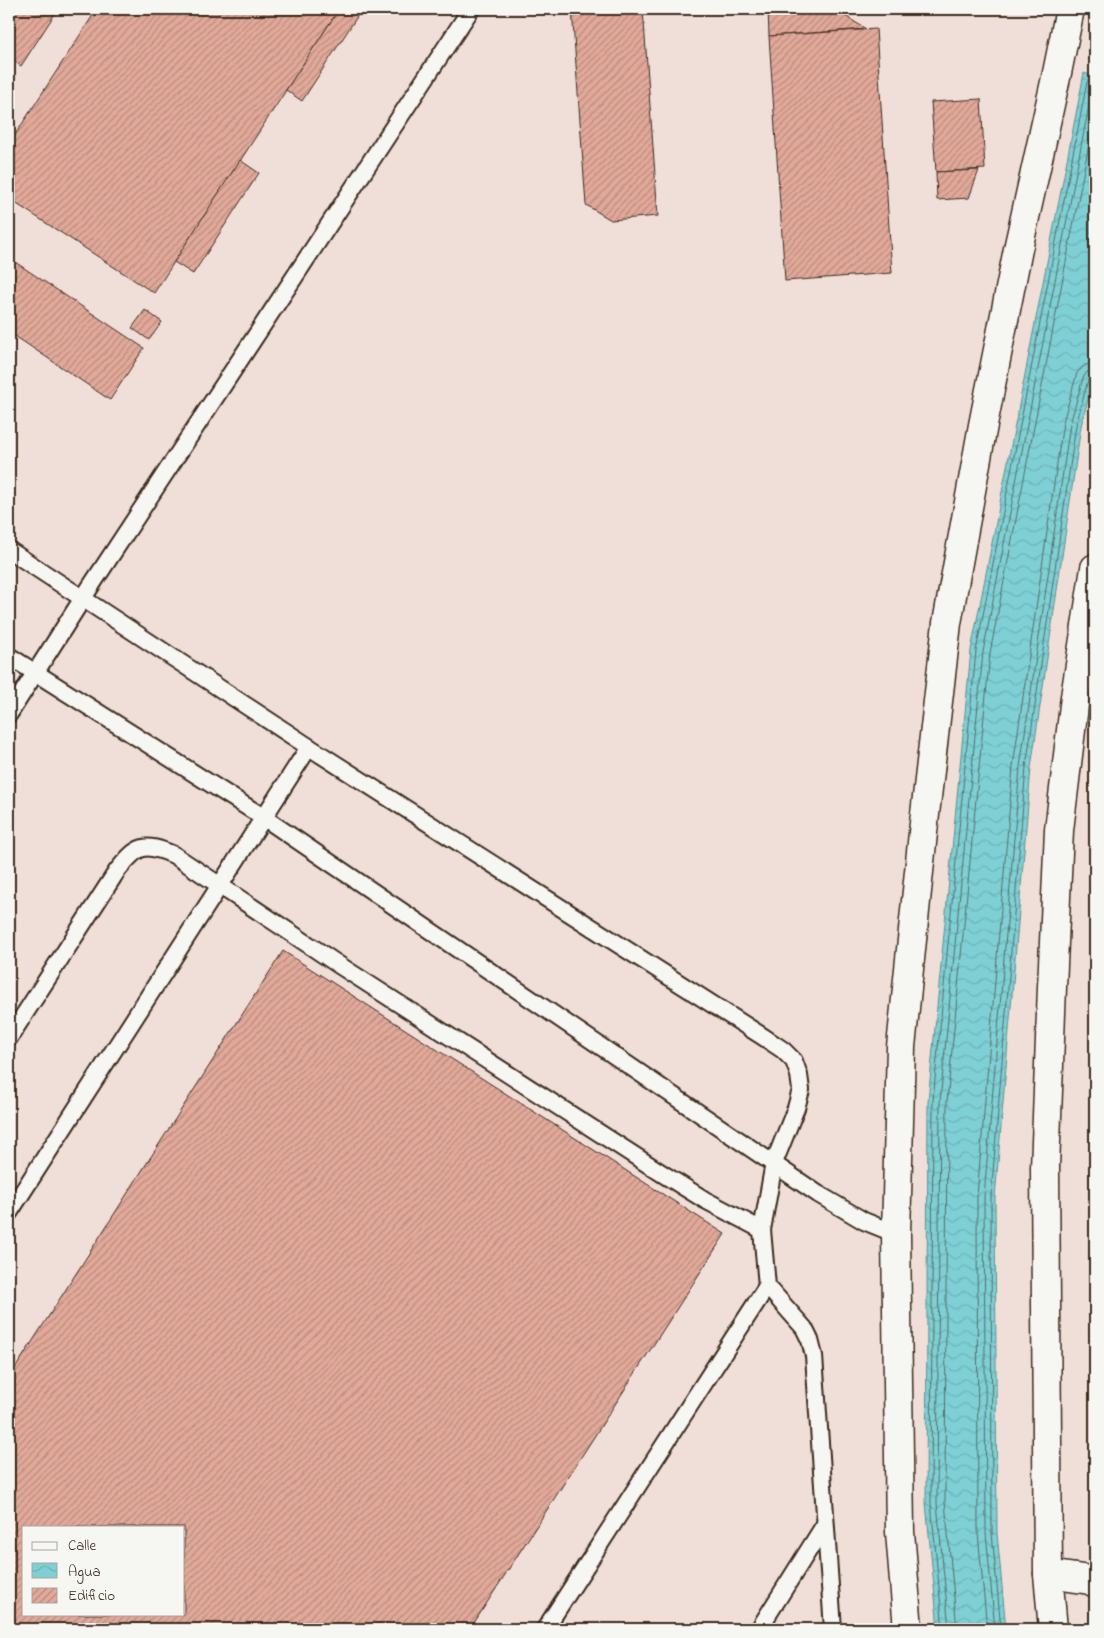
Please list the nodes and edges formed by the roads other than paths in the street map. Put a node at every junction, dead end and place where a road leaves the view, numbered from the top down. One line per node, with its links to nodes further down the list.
1 (471, 9): 5 (lane)
2 (1070, 9): 16 (street)
3 (9, 550): 5 (lane)
4 (1095, 568): 19 (street)
5 (83, 598): 7 (lane); 9 (lane)
6 (9, 656): 7 (lane)
7 (36, 673): 8 (lane); 10 (lane)
8 (9, 714)
9 (309, 747): 10 (lane); 13 (lane)
10 (263, 817): 11 (lane); 13 (lane)
11 (219, 885): 12 (lane); 14 (lane); 15 (lane)
12 (9, 1038)
13 (774, 1163): 15 (lane); 16 (lane)
14 (9, 1213)
15 (762, 1230): 17 (lane)
16 (896, 1234): 24 (street)
17 (767, 1286): 18 (lane); 21 (lane)
18 (825, 1524): 22 (lane); 23 (lane)
19 (1048, 1574): 20 (street); 25 (street)
20 (1095, 1583)
21 (545, 1629)
22 (758, 1629)
23 (833, 1629)
24 (908, 1629)
25 (1053, 1629)

